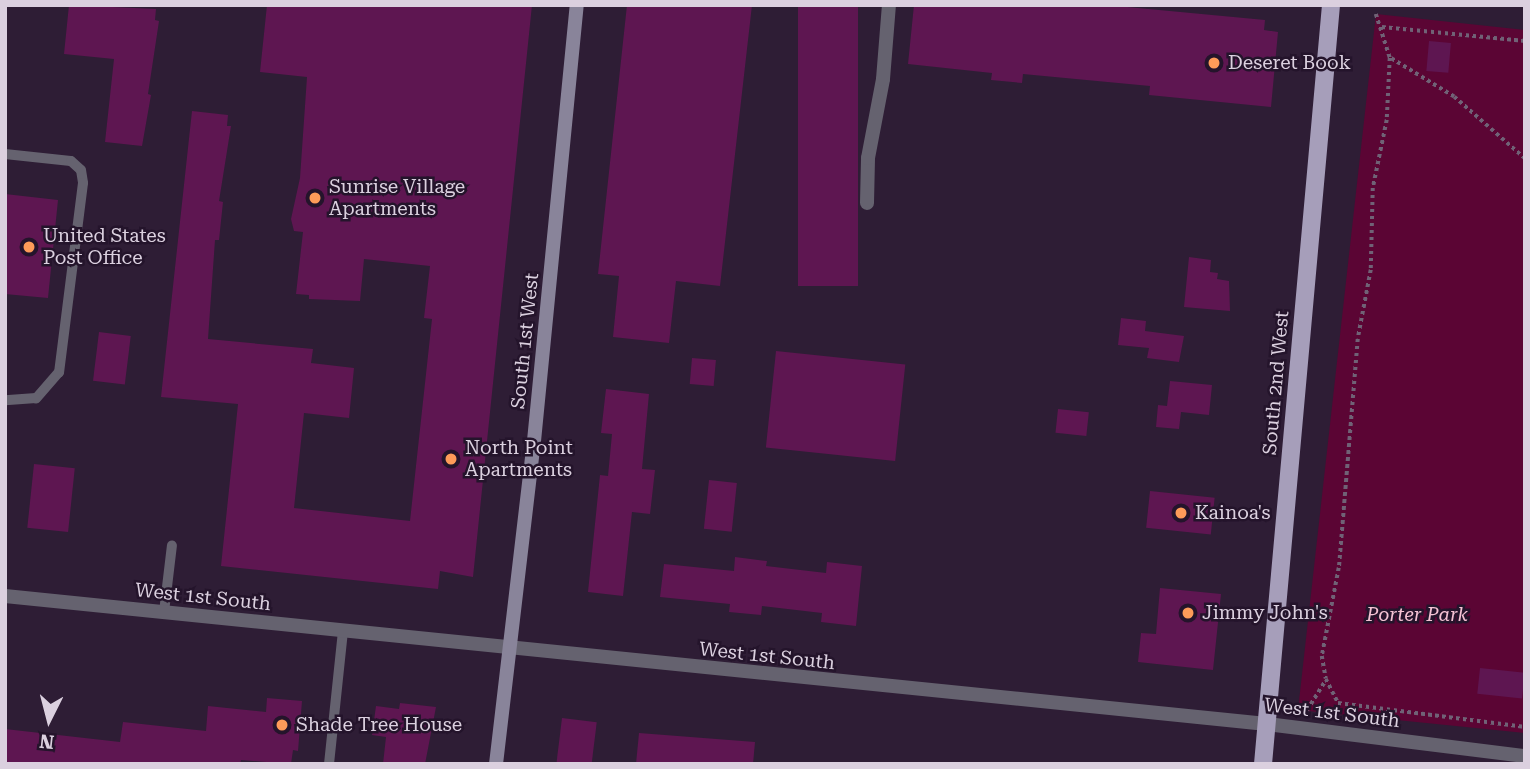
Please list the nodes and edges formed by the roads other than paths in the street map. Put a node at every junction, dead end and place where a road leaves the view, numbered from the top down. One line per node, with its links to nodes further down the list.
1 (577, 5): 11 (street, South 1st West)
2 (889, 5): 5 (street)
3 (1331, 5): 12 (main road, South 2nd West)
4 (5, 154): 6 (lane)
5 (867, 204)
6 (5, 400)
7 (172, 545): 9 (lane)
8 (5, 596): 9 (street, West 1st South)
9 (164, 612): 10 (street, West 1st South)
10 (343, 630): 11 (street, West 1st South); 14 (lane)
11 (509, 647): 12 (street, West 1st South); 15 (street, South 1st West)
12 (1267, 724): 13 (street, West 1st South); 16 (main road, South 2nd West)
13 (1525, 756)
14 (329, 764)
15 (495, 764)
16 (1263, 764)

